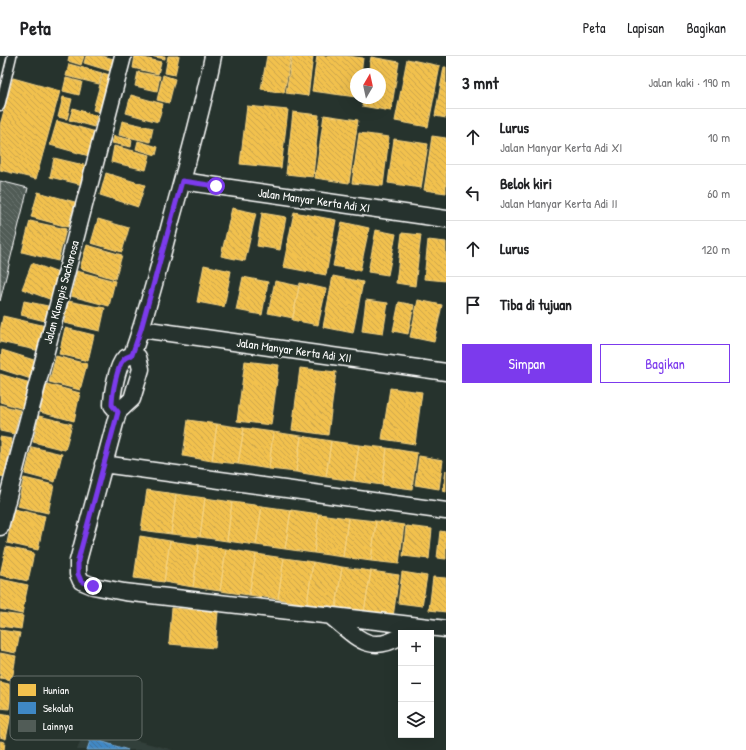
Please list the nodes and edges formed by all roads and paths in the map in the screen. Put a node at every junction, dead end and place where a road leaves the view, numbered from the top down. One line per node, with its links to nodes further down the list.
1 (12, 56): 4 (lane)
2 (123, 56): 11 (street, Jalan Klampis Sacharosa)
3 (213, 56): 5 (street)
4 (0, 106)
5 (182, 181): 6 (street, Jalan Manyar Kerta Adi XI); 7 (street)
6 (446, 218)
7 (141, 329): 8 (street, Jalan Manyar Kerta Adi XII); 9 (street)
8 (446, 372)
9 (103, 464): 10 (street); 12 (street)
10 (446, 511)
11 (0, 527)
12 (328, 614): 13 (street); 15 (street)
13 (413, 629): 14 (street)
14 (446, 629)
15 (398, 638)

